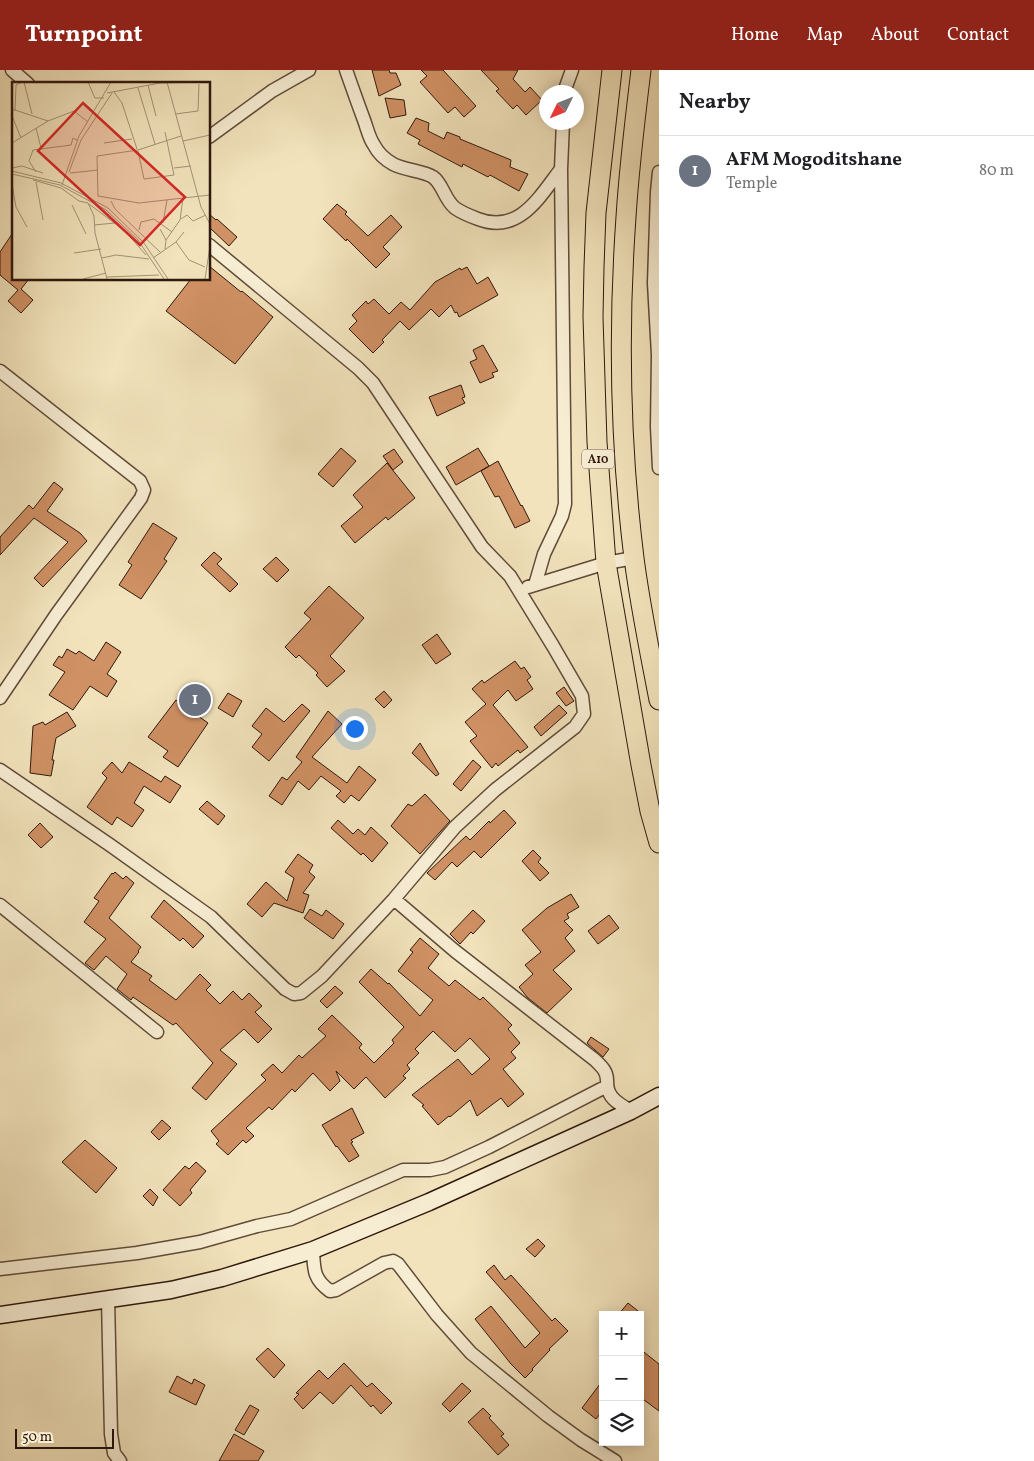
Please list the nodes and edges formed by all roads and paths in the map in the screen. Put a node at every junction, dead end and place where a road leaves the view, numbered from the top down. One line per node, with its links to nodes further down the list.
1 (310, 70): 10 (street)
2 (346, 70): 11 (street)
3 (572, 70): 8 (street)
4 (612, 70): 18 (main road, A10)
5 (641, 70): 17 (main road, A10)
6 (18, 71): 7 (street)
7 (26, 82)
8 (567, 85)
9 (563, 130): 11 (street)
10 (210, 136)
11 (561, 169): 19 (street)
12 (659, 172): 15 (street)
13 (210, 246): 20 (street)
14 (0, 371): 21 (street)
15 (658, 401): 16 (street)
16 (659, 468)
17 (634, 558): 18 (street); 22 (main road, A10)
18 (606, 563): 19 (street); 24 (main road, A10)
19 (535, 585): 20 (street)
20 (519, 590): 25 (street)
21 (0, 698)
22 (659, 700)
23 (0, 770): 25 (street)
24 (659, 843)
25 (394, 899): 28 (street)
26 (0, 905): 27 (street)
27 (157, 1032)
28 (607, 1086): 30 (street); 32 (street)
29 (659, 1098): 30 (main road)
30 (631, 1110): 31 (main road)
31 (313, 1250): 33 (main road); 36 (street)
32 (0, 1269)
33 (108, 1299): 34 (main road); 35 (street)
34 (0, 1315)
35 (120, 1461)
36 (615, 1461)

